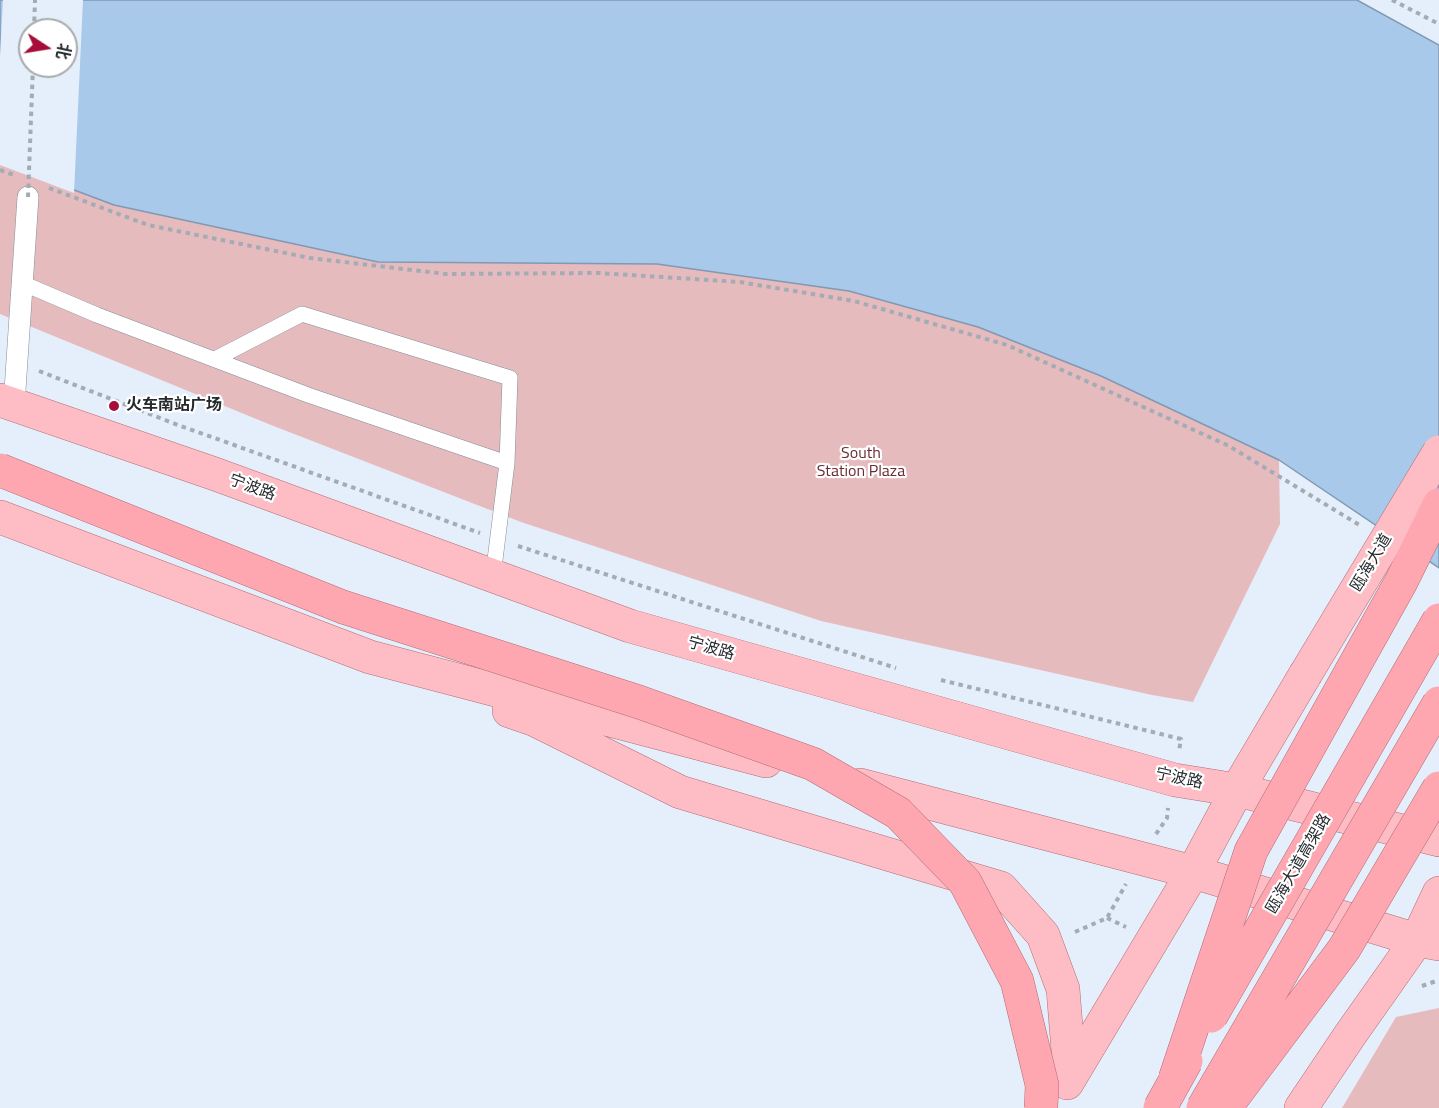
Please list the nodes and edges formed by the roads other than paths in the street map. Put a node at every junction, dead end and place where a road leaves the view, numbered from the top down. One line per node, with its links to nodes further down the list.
1 (34, 188): 2 (street)
2 (22, 283): 3 (lane); 4 (street)
3 (214, 359): 6 (lane); 6 (lane)
4 (7, 402): 11 (main road, 宁波路)
5 (1439, 452): 17 (main road, 瓯海大道, bridge)
6 (507, 463): 11 (lane)
7 (0, 470): 24 (highway, bridge)
8 (1439, 505): 12 (highway, bridge)
9 (0, 518): 14 (main road)
10 (1439, 519): 12 (highway, bridge)
11 (493, 576): 17 (main road, 宁波路)
12 (1401, 582): 22 (highway, bridge)
13 (1439, 620): 22 (highway, 瓯海大道高架路, bridge)
14 (370, 657): 19 (main road); 23 (main road)
15 (1439, 703): 26 (highway, bridge)
16 (1439, 788): 27 (highway, bridge)
17 (1237, 790): 18 (main road, 宁波路); 19 (main road, 瓯海大道)
18 (1439, 840)
19 (1193, 872): 21 (main road); 23 (main road, 瓯海大道)
20 (1439, 893): 21 (main road)
21 (1432, 940): 28 (main road)
22 (1175, 1079): 25 (highway, 瓯海大道高架路, bridge)
23 (1059, 1096)
24 (1041, 1108)
25 (1160, 1108)
26 (1203, 1108)
27 (1225, 1108)
28 (1302, 1108)

